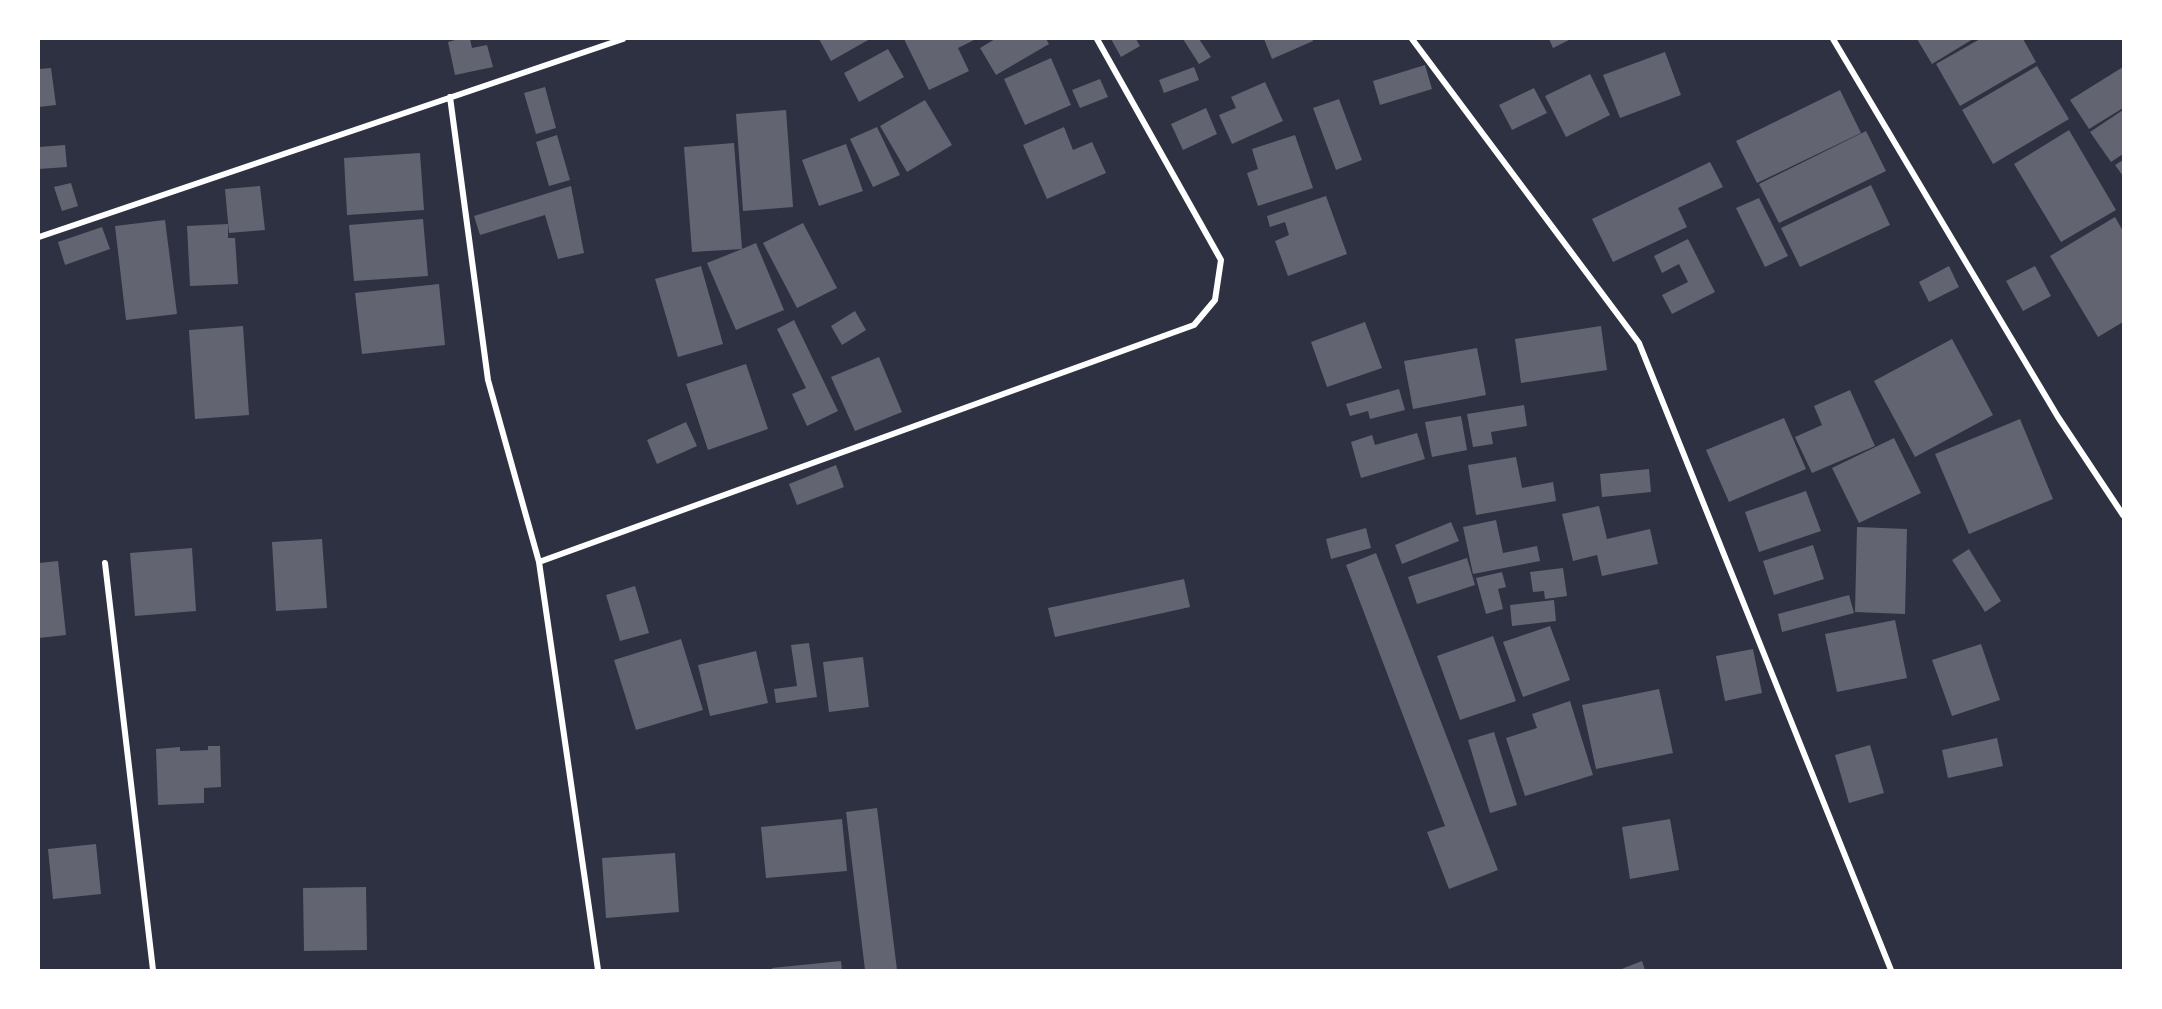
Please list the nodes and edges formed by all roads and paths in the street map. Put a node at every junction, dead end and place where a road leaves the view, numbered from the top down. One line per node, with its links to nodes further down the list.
1 (623, 39): 5 (street)
2 (1097, 39): 8 (street)
3 (1412, 39): 12 (street)
4 (1833, 39): 7 (street)
5 (450, 97): 6 (street); 8 (street)
6 (39, 237)
7 (2123, 515)
8 (539, 562): 11 (street)
9 (105, 563): 10 (street)
10 (153, 970)
11 (598, 970)
12 (1891, 970)

